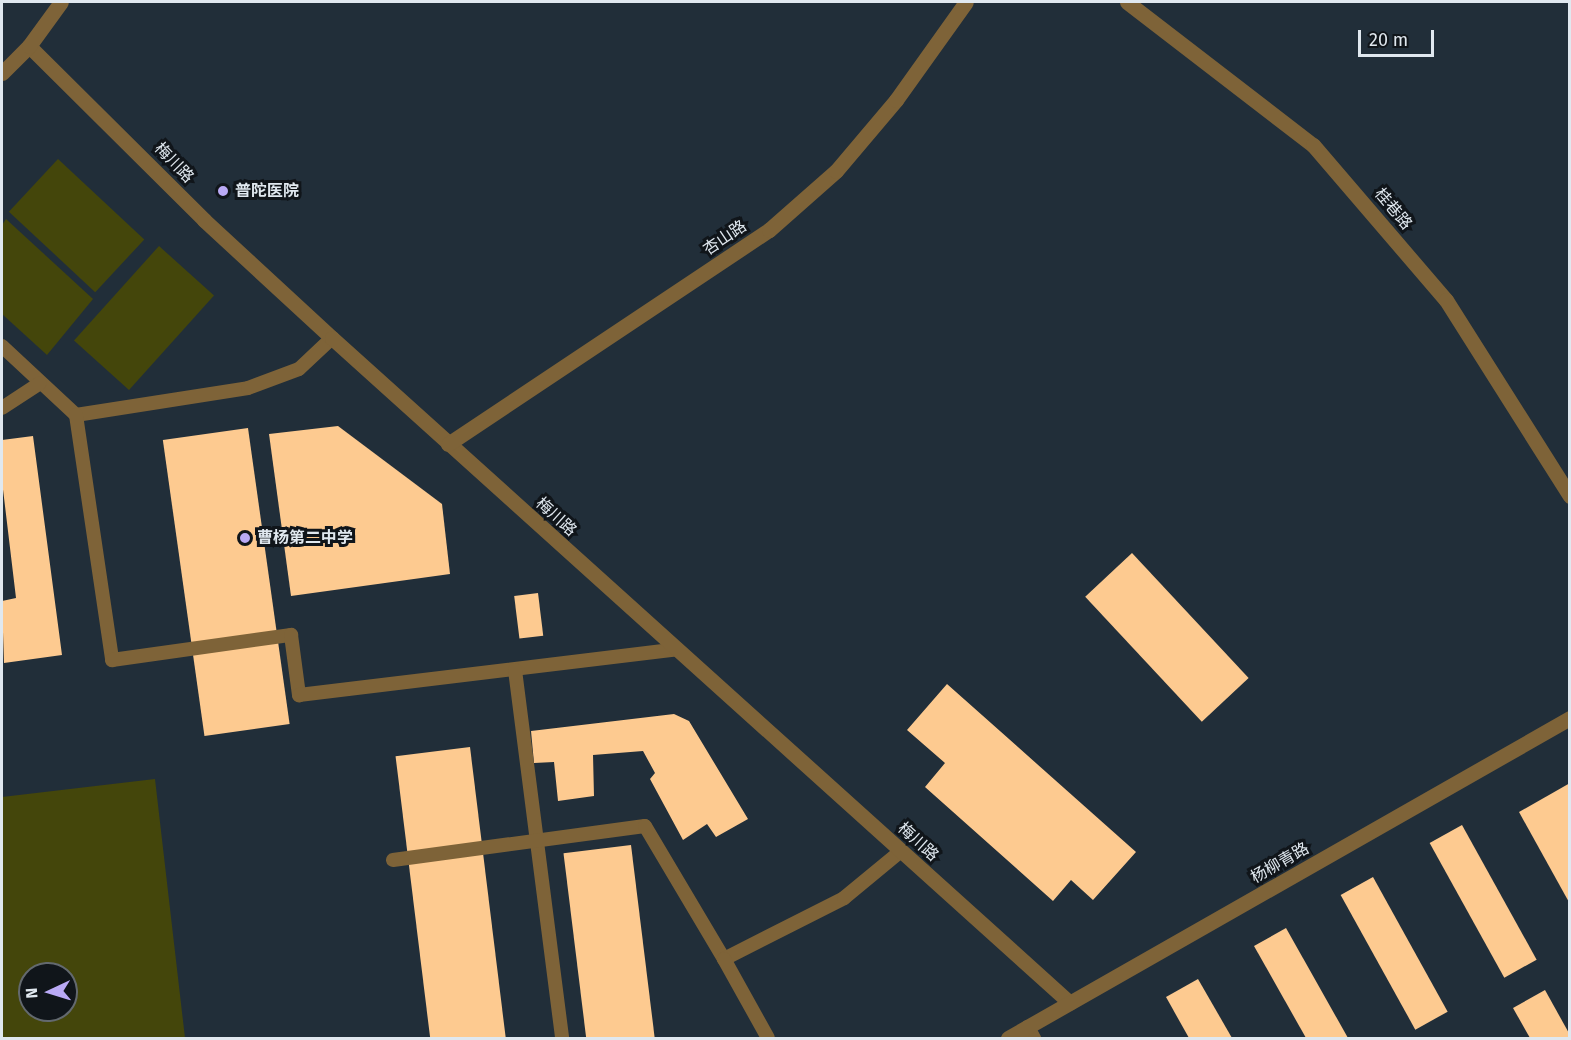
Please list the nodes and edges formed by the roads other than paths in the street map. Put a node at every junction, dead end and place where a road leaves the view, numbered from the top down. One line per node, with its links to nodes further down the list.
1 (61, 2): 4 (street)
2 (966, 2): 11 (street, 杏山路)
3 (1127, 2): 12 (street, 桂巷路)
4 (29, 46): 5 (street); 6 (street, 梅川路)
5 (2, 74)
6 (332, 338): 10 (lane); 11 (street, 梅川路)
7 (2, 346): 8 (lane)
8 (40, 383): 9 (lane); 10 (lane)
9 (2, 408)
10 (76, 415): 14 (lane)
11 (448, 444): 13 (street, 梅川路)
12 (1569, 496)
13 (677, 650): 14 (lane); 16 (street, 梅川路)
14 (515, 670): 21 (lane)
15 (1569, 718): 19 (street, 杨柳青路)
16 (901, 851): 18 (lane); 19 (street, 梅川路)
17 (393, 860): 18 (lane)
18 (724, 959): 22 (lane)
19 (1070, 1003): 20 (street, 杨柳青路)
20 (1030, 1033): 23 (street, 杨柳青路)
21 (562, 1038)
22 (768, 1038)
23 (1008, 1038)

